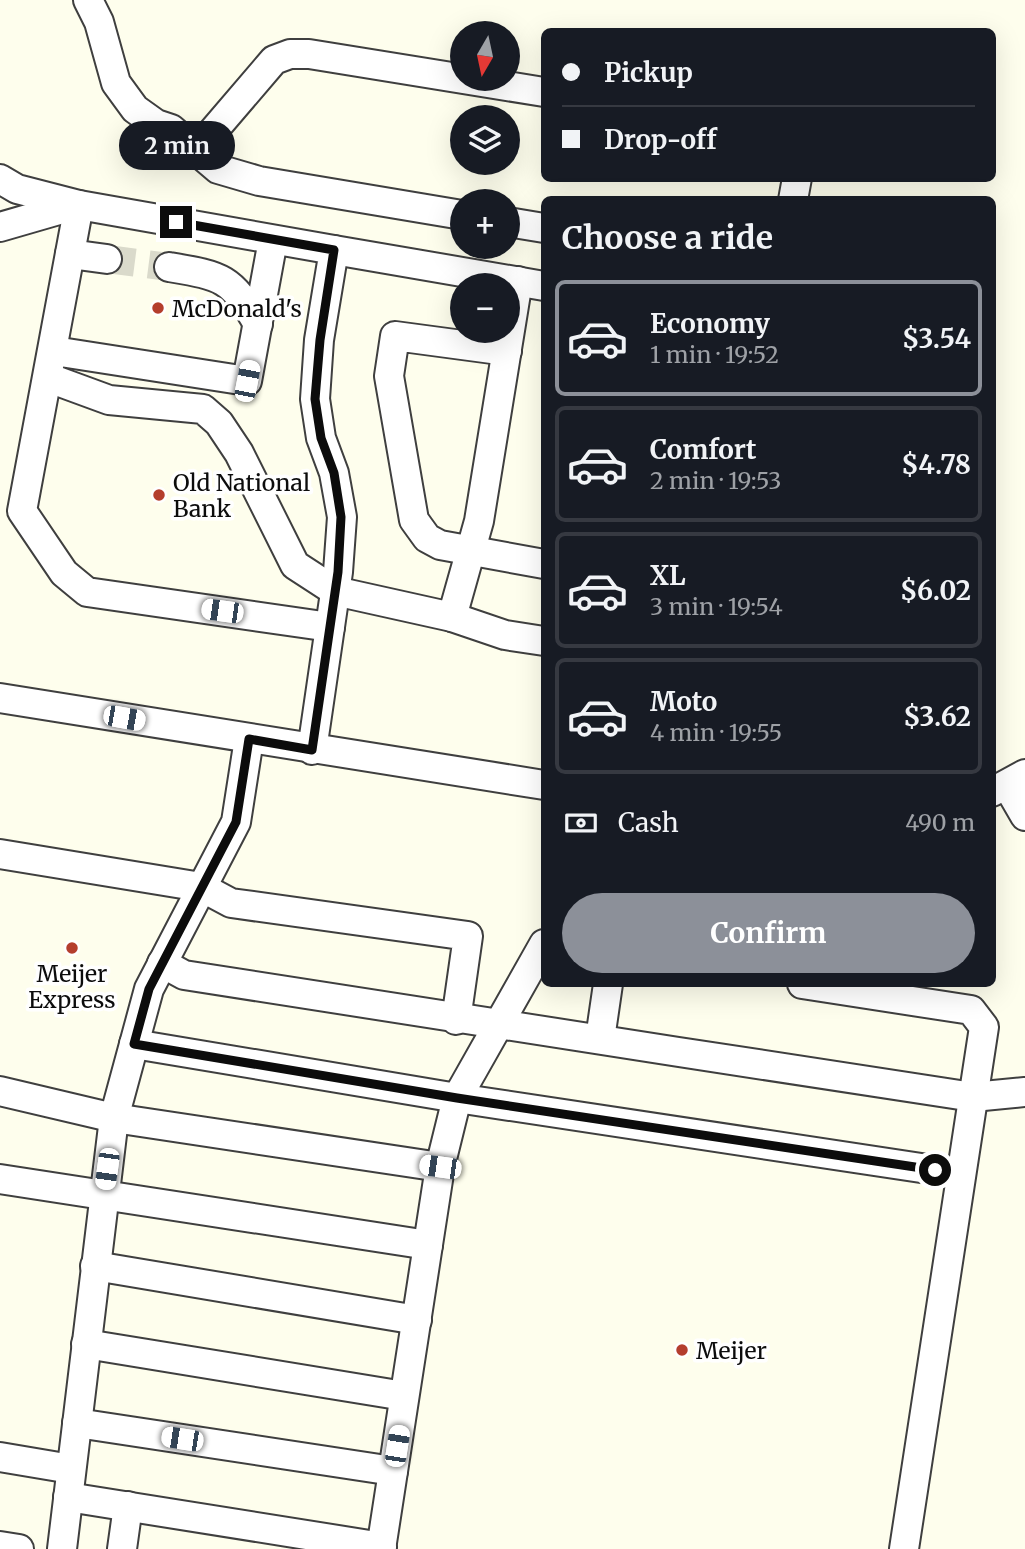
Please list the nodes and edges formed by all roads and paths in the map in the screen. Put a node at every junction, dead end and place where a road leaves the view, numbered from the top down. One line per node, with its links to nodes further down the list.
1 (88, 0): 3 (street)
2 (541, 92): 3 (street)
3 (197, 150): 6 (street)
4 (0, 179): 5 (street)
5 (79, 205): 8 (street); 10 (street); 12 (street)
6 (450, 213)
7 (520, 224): 9 (street)
8 (0, 228)
9 (541, 228)
10 (273, 240): 11 (street); 16 (street)
11 (334, 250): 15 (street); 21 (street)
12 (70, 254): 13 (street); 18 (street)
13 (107, 259)
14 (169, 267): 16 (street)
15 (531, 284): 17 (street)
16 (258, 324): 18 (street)
17 (507, 351): 19 (street); 19 (street)
18 (51, 364): 21 (street); 23 (street)
19 (470, 553): 20 (street); 22 (street)
20 (541, 564)
21 (335, 591): 22 (street); 23 (street)
22 (452, 617): 24 (street)
23 (330, 627): 27 (street)
24 (541, 641)
25 (0, 698): 26 (street)
26 (249, 739): 27 (street); 32 (street)
27 (312, 750): 29 (street)
28 (1008, 783): 30 (street)
29 (541, 785)
30 (1025, 816)
31 (0, 854): 32 (street)
32 (201, 887): 34 (street); 37 (street)
33 (541, 949): 38 (street)
34 (162, 963): 37 (street); 40 (street)
35 (608, 987): 39 (street)
36 (822, 987): 43 (street)
37 (456, 1020): 38 (street)
38 (497, 1026): 39 (street); 44 (street)
39 (600, 1039): 43 (street)
40 (134, 1044): 44 (street); 45 (street)
41 (0, 1091): 45 (street)
42 (1025, 1092): 43 (street)
43 (973, 1097): 47 (street)
44 (457, 1098): 46 (street); 47 (street)
45 (114, 1118): 46 (street); 49 (street)
46 (440, 1167): 50 (street)
47 (961, 1174): 66 (street)
48 (0, 1179): 49 (street)
49 (103, 1195): 50 (street); 51 (street)
50 (428, 1245): 52 (street)
51 (95, 1266): 52 (street); 53 (street)
52 (416, 1320): 54 (street)
53 (86, 1344): 54 (street); 55 (street)
54 (404, 1396): 58 (street)
55 (76, 1423): 57 (street); 58 (street)
56 (0, 1457): 57 (street)
57 (71, 1469): 59 (street)
58 (393, 1471): 62 (street)
59 (68, 1497): 60 (street); 64 (street)
60 (128, 1506): 62 (street); 65 (street)
61 (0, 1546): 63 (street)
62 (382, 1548)
63 (19, 1549)
64 (62, 1549)
65 (122, 1549)
66 (904, 1549)

